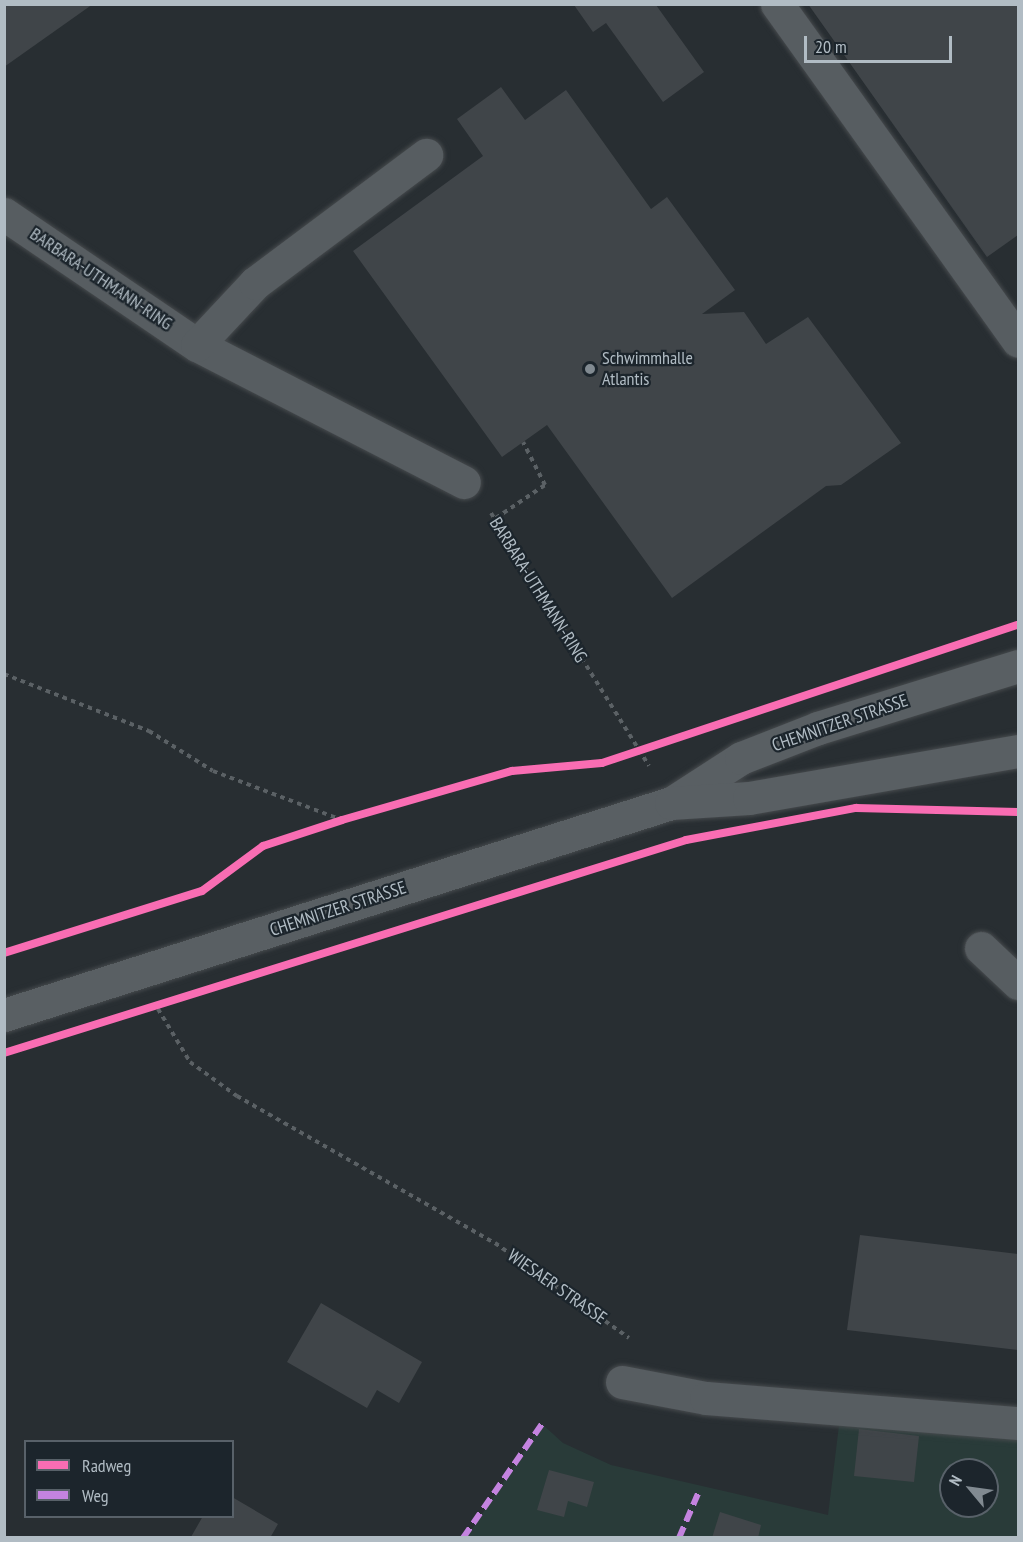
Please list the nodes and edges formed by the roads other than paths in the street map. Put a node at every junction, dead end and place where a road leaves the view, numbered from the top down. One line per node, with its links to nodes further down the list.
1 (777, 4): 4 (street)
2 (426, 155): 5 (street)
3 (4, 214): 5 (street, BARBARA-UTHMANN-RING)
4 (1014, 320)
5 (197, 345): 6 (street, BARBARA-UTHMANN-RING)
6 (464, 483)
7 (1018, 666): 9 (main road, CHEMNITZER STRASSE)
8 (1018, 751): 9 (main road, CHEMNITZER STRASSE)
9 (671, 803): 12 (main road, CHEMNITZER STRASSE)
10 (981, 948): 11 (street)
11 (1018, 983)
12 (4, 1015)
13 (622, 1382): 14 (street)
14 (1018, 1423)

